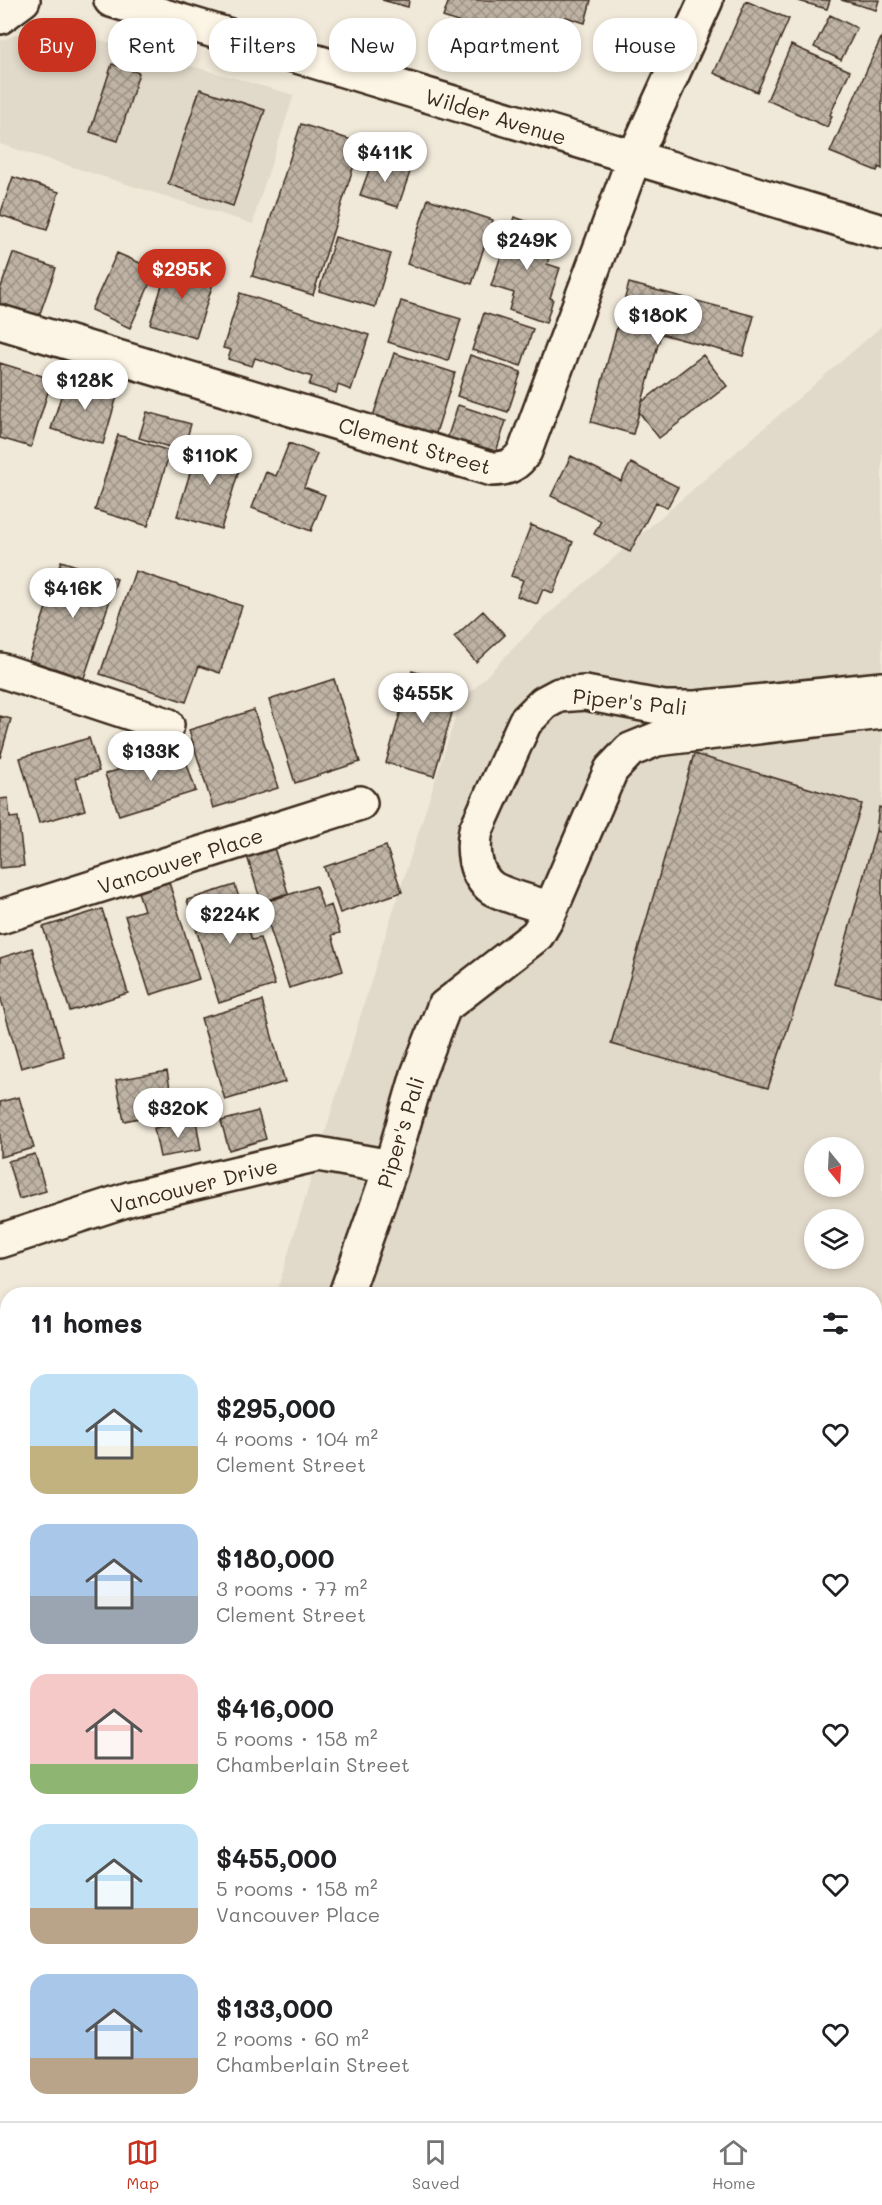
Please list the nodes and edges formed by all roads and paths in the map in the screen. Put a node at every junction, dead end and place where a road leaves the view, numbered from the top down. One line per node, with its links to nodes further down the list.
1 (23, 0): 4 (street)
2 (111, 0): 5 (street, Wilder Avenue)
3 (706, 0): 5 (street)
4 (0, 17)
5 (634, 158): 6 (street, Wilder Avenue); 7 (street, Clement Street)
6 (882, 232)
7 (0, 322)
8 (0, 670): 10 (street)
9 (881, 707): 12 (street, Piper's Pali); 12 (street, Piper's Pali)
10 (167, 725)
11 (360, 803): 13 (street, Vancouver Place)
12 (551, 909): 14 (street, Piper's Pali)
13 (0, 917)
14 (391, 1167): 15 (street, Vancouver Drive); 16 (street, Piper's Pali)
15 (0, 1241)
16 (348, 1287)

